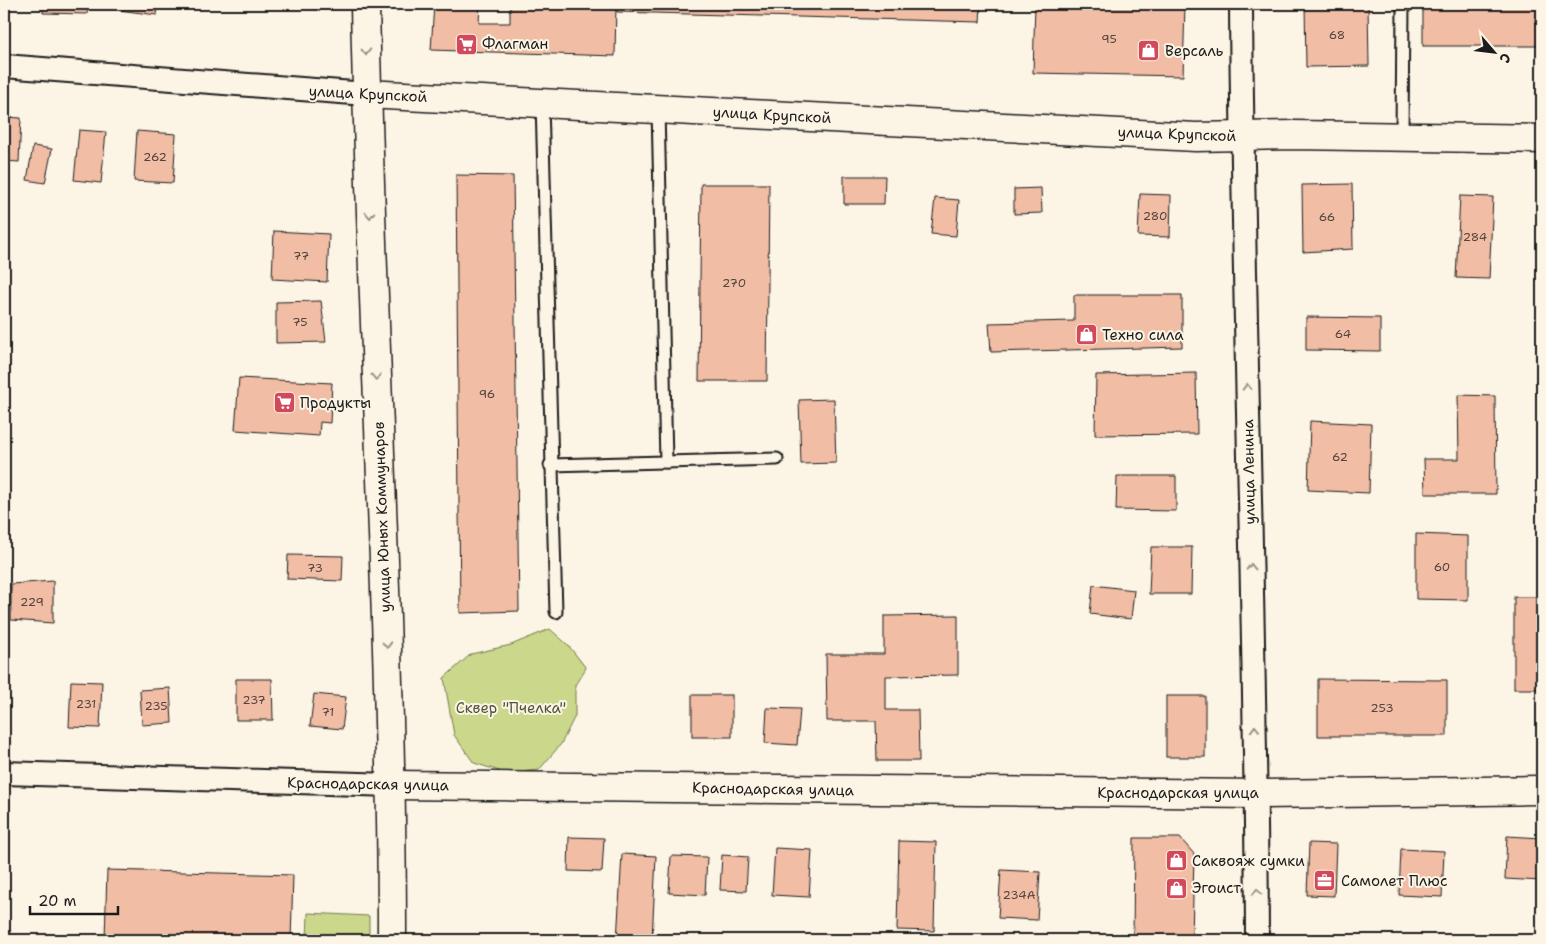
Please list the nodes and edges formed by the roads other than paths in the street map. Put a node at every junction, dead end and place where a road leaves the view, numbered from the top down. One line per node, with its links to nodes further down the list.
1 (364, 4): 5 (street, улица Юных Коммунаров, one-way to 5)
2 (1241, 4): 8 (street, улица Ленина)
3 (1403, 4): 9 (lane)
4 (4, 66): 5 (street, улица Крупской)
5 (366, 94): 6 (street, улица Крупской); 16 (street, улица Юных Коммунаров, one-way to 16)
6 (542, 103): 7 (street, улица Крупской); 13 (lane)
7 (658, 109): 8 (street, улица Крупской); 12 (lane)
8 (1242, 136): 9 (street, улица Крупской); 18 (street, улица Ленина, one-way to 8)
9 (1402, 137): 10 (street, улица Крупской)
10 (1542, 139)
11 (777, 459): 12 (lane)
12 (666, 462): 13 (lane)
13 (550, 465): 14 (lane)
14 (556, 612)
15 (4, 773): 16 (street, Краснодарская улица)
16 (392, 785): 18 (street, Краснодарская улица); 19 (street, улица Юных Коммунаров)
17 (1542, 790): 18 (street, Краснодарская улица)
18 (1257, 794): 20 (street, улица Ленина, one-way to 18)
19 (392, 940)
20 (1257, 940)

